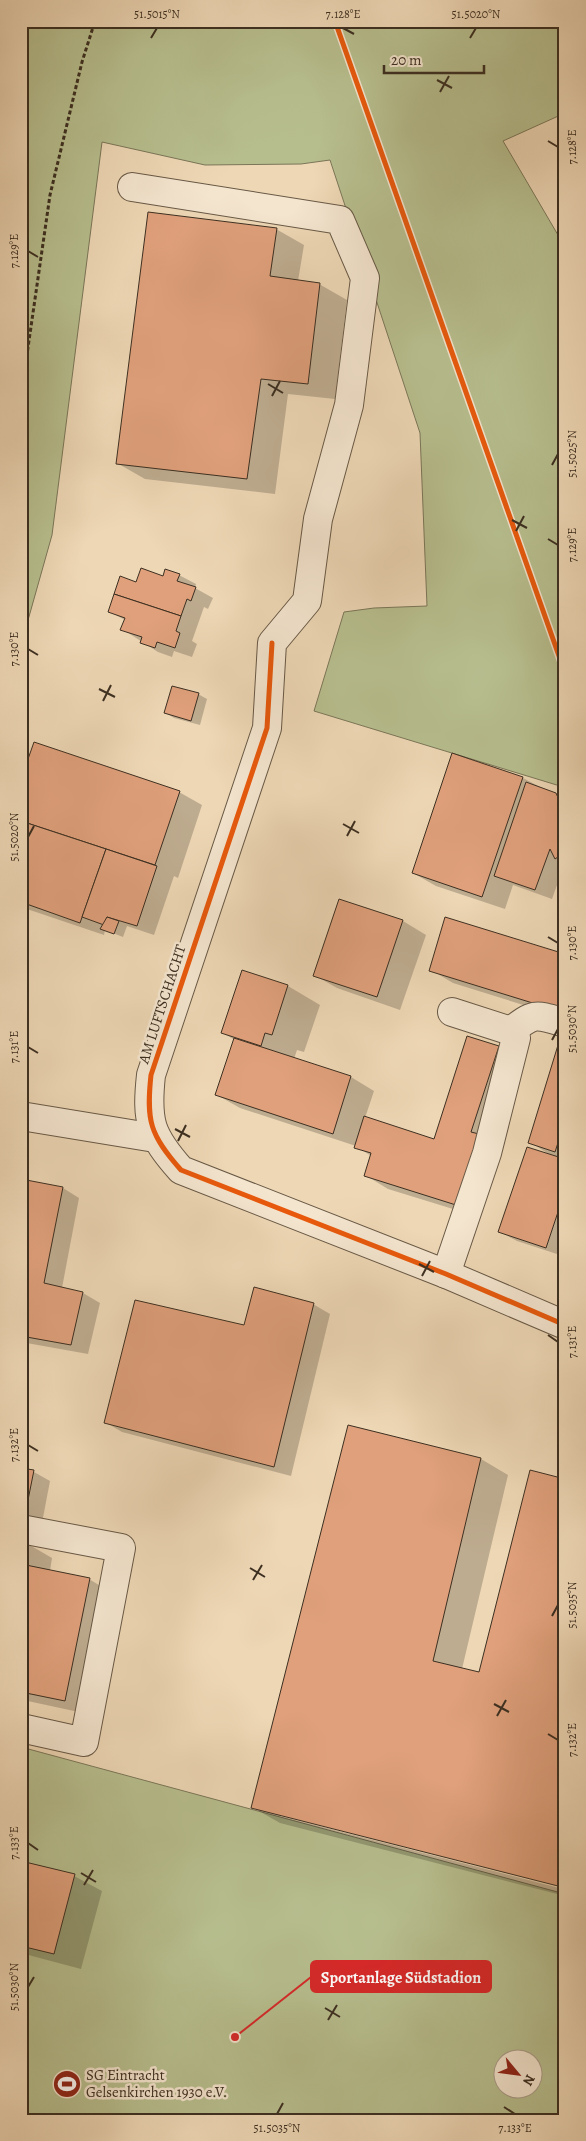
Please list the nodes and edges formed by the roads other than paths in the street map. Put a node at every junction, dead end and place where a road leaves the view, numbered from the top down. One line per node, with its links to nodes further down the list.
1 (132, 187): 6 (street, AM LUFTSCHACHT)
2 (452, 1012): 4 (street)
3 (565, 1023): 4 (street)
4 (511, 1031): 7 (street)
5 (21, 1116): 6 (street)
6 (155, 1138): 7 (street, AM LUFTSCHACHT)
7 (446, 1274): 8 (street, AM LUFTSCHACHT)
8 (565, 1325)
9 (21, 1529): 10 (street)
10 (21, 1728)

